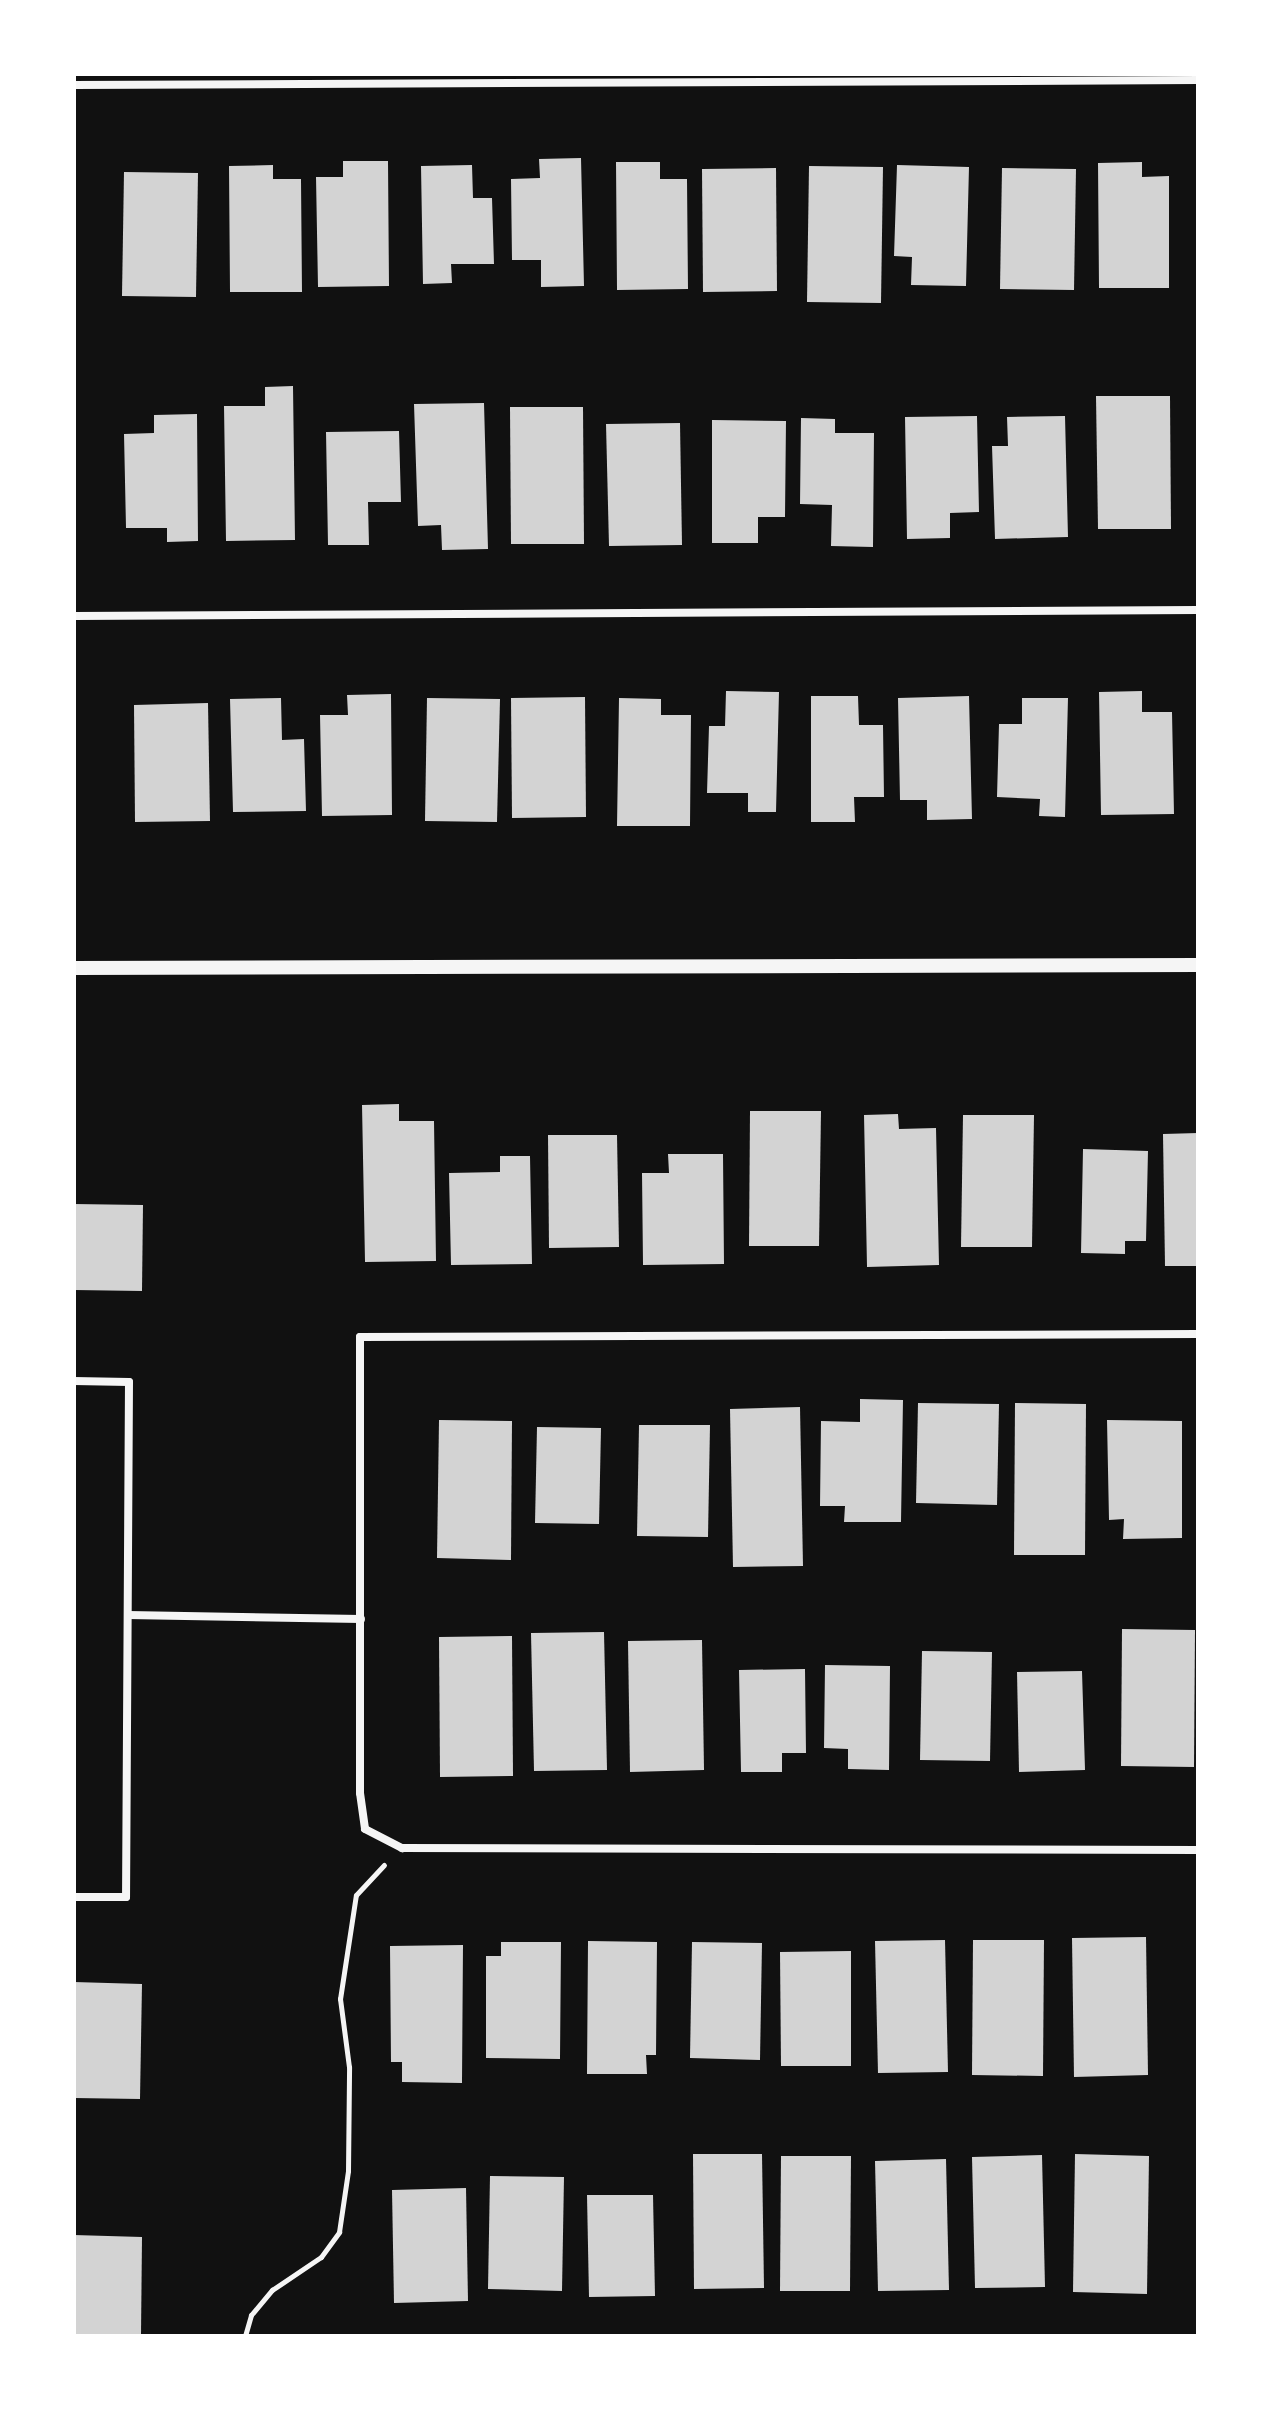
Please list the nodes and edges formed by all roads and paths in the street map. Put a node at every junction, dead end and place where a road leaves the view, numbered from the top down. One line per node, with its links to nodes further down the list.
1 (1198, 80): 2 (street)
2 (74, 85)
3 (1198, 610): 4 (street)
4 (74, 616)
5 (1198, 965): 6 (street)
6 (74, 968)
7 (1198, 1334): 10 (street)
8 (74, 1381): 9 (street)
9 (128, 1615): 10 (street); 13 (street)
10 (361, 1619): 11 (street)
11 (402, 1848): 12 (street); 14 (path)
12 (1198, 1850)
13 (74, 1897)
14 (245, 2336)

